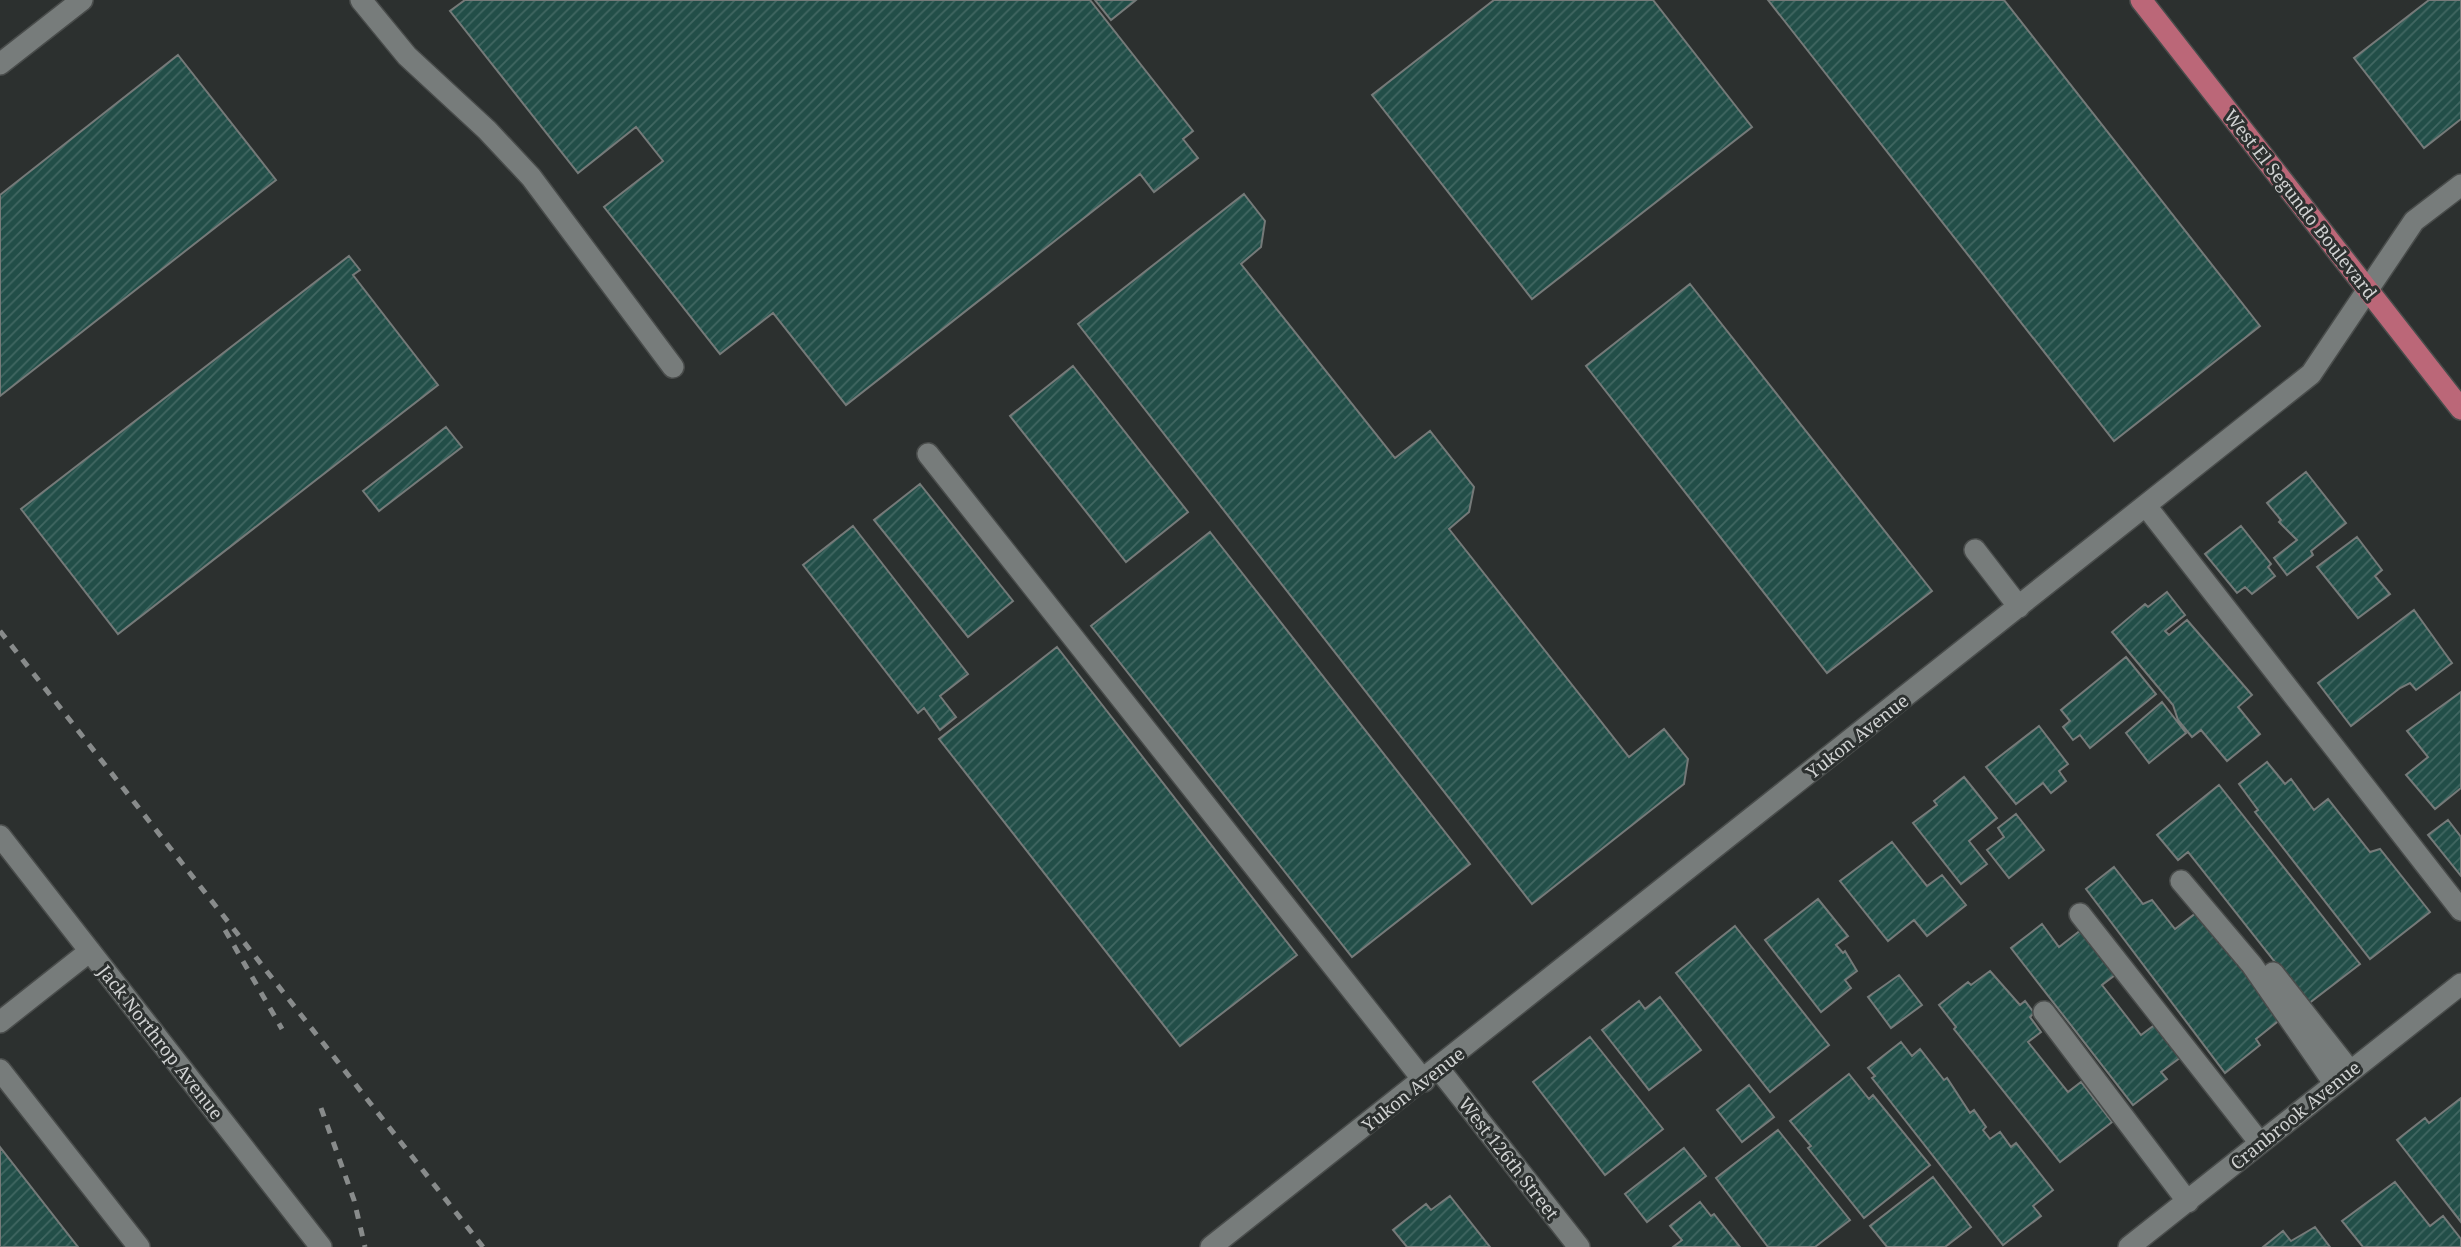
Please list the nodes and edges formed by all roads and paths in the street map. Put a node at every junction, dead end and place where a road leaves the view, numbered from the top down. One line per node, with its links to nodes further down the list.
1 (82, 0): 4 (street)
2 (361, 0): 7 (street)
3 (2141, 0): 6 (main road, West El Segundo Boulevard)
4 (0, 64)
5 (2461, 185): 6 (street, Yukon Avenue)
6 (2368, 290): 8 (main road, West El Segundo Boulevard); 10 (street, Yukon Avenue)
7 (673, 367)
8 (2461, 409)
9 (928, 454): 22 (street, West 126th Street)
10 (2146, 506): 12 (street, Yukon Avenue); 15 (street)
11 (1975, 550): 12 (street)
12 (2019, 607): 22 (street, Yukon Avenue)
13 (0, 836): 17 (street, Jack Northrop Avenue)
14 (2186, 877): 23 (street)
15 (2461, 910)
16 (2080, 914): 24 (street)
17 (90, 951): 20 (street); 27 (street, Jack Northrop Avenue)
18 (2461, 984): 23 (street, Cranbrook Avenue)
19 (2044, 1012): 25 (street)
20 (0, 1023)
21 (0, 1070): 26 (street)
22 (1431, 1075): 28 (street, Yukon Avenue); 29 (street, West 126th Street)
23 (2342, 1077): 24 (street, Cranbrook Avenue)
24 (2260, 1143): 25 (street, Cranbrook Avenue)
25 (2188, 1202): 30 (street, Cranbrook Avenue)
26 (139, 1247)
27 (321, 1247)
28 (1211, 1247)
29 (1579, 1247)
30 (2129, 1247)

